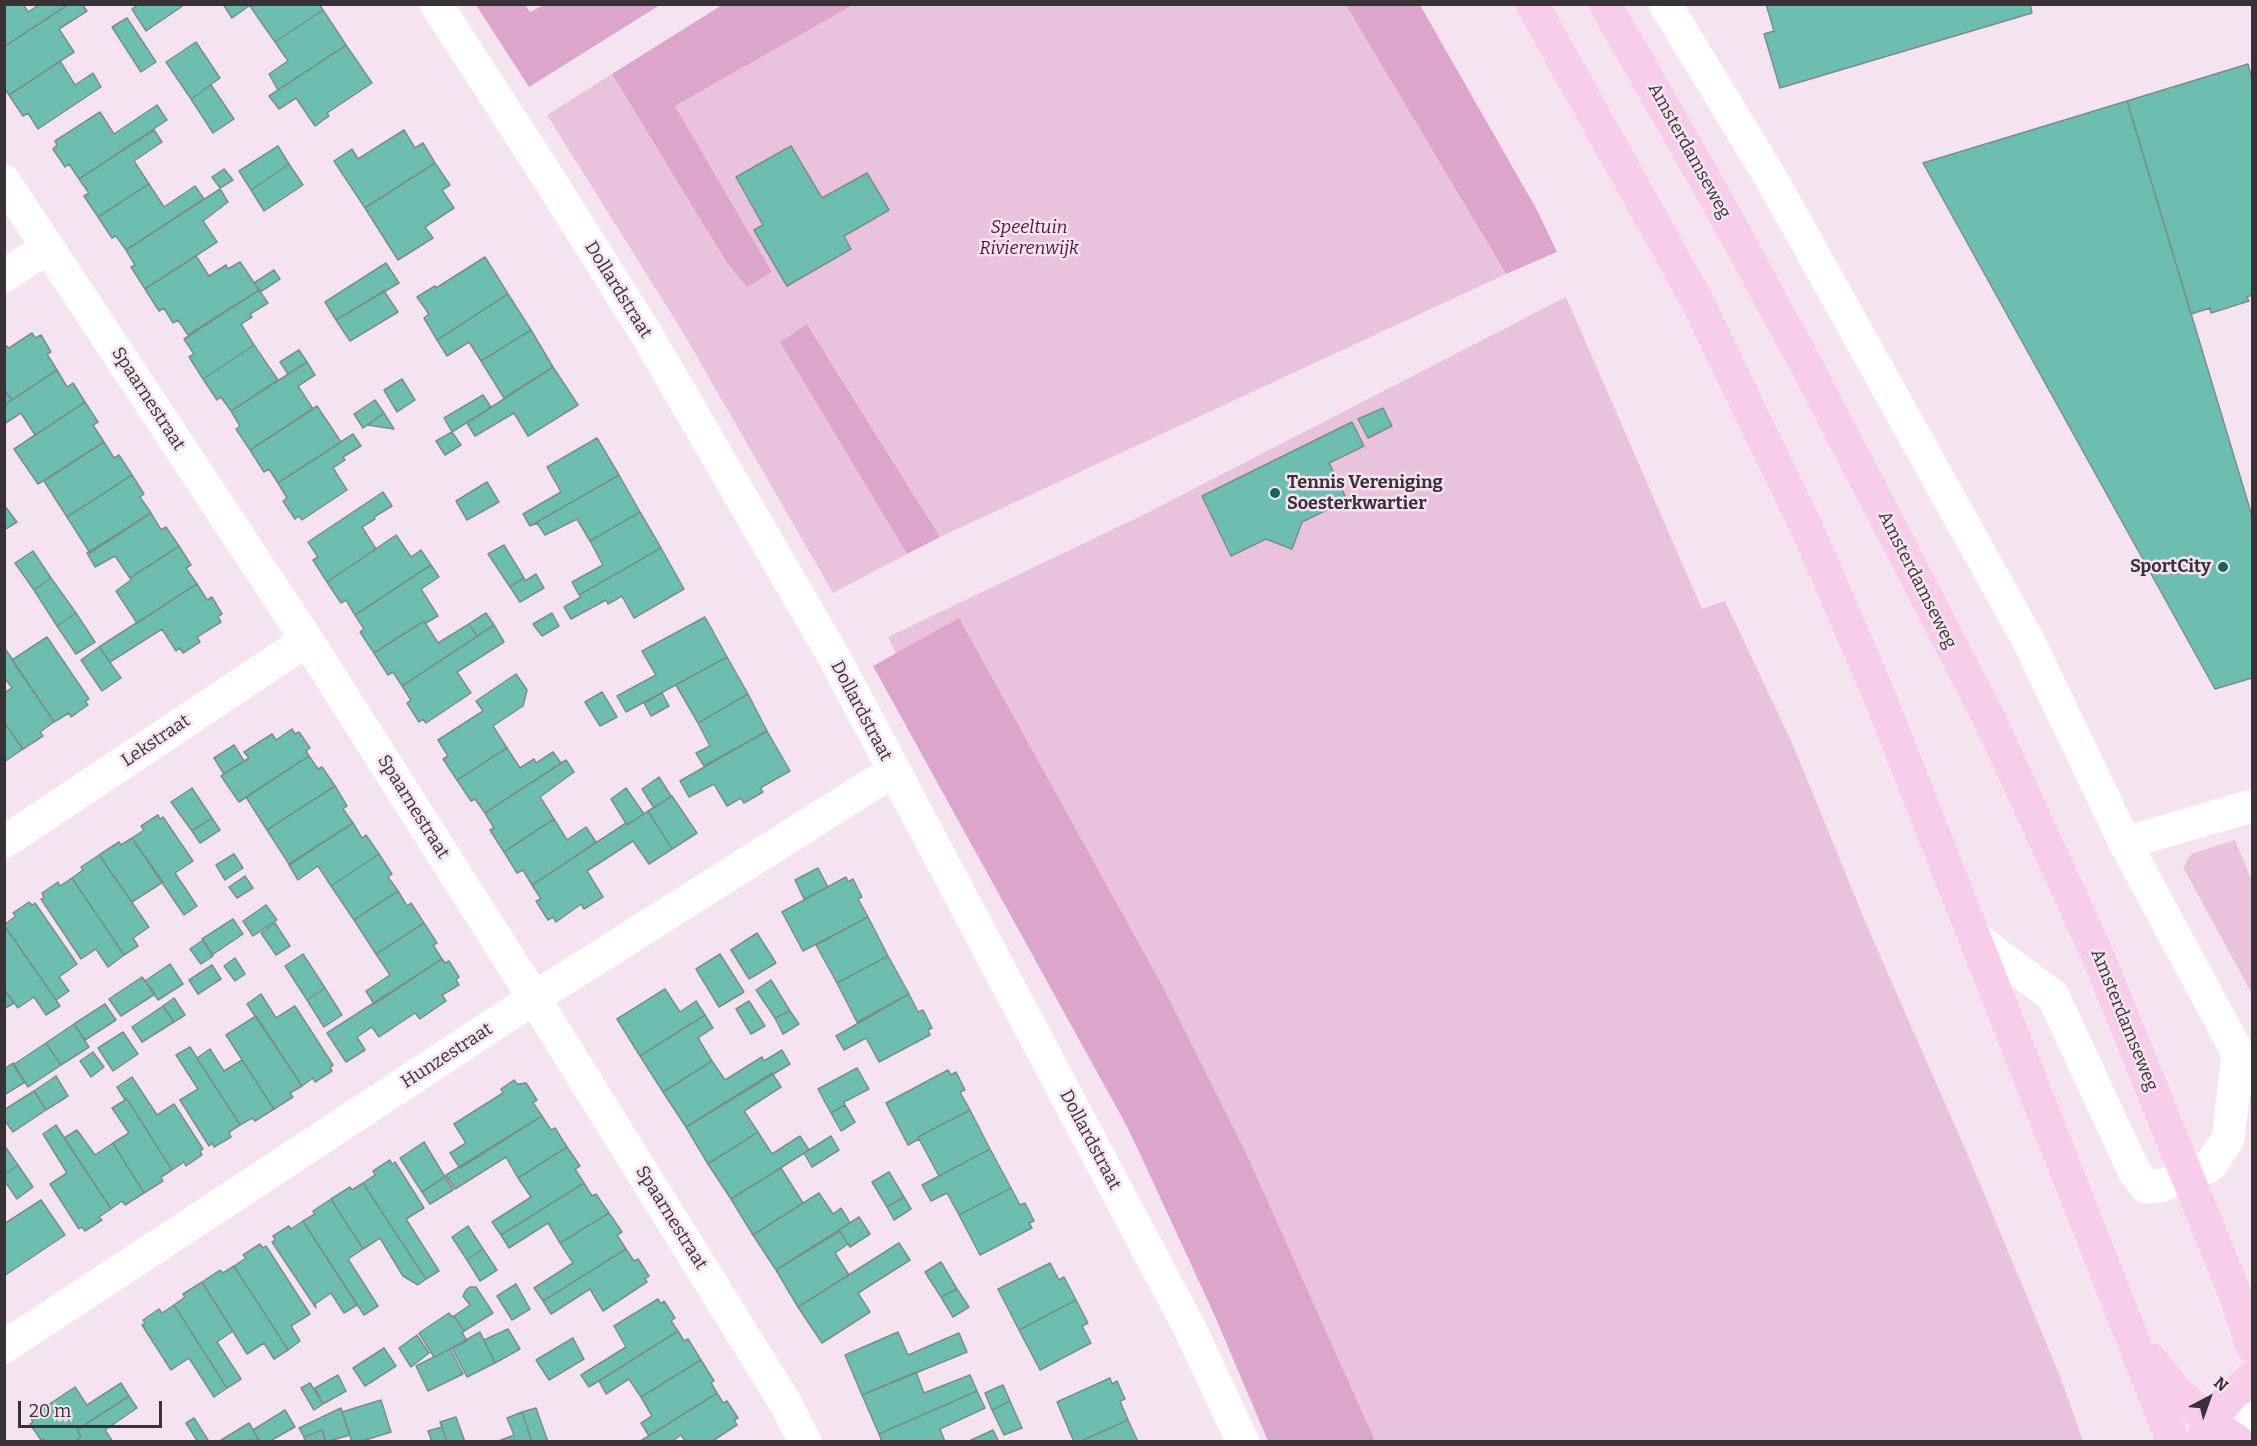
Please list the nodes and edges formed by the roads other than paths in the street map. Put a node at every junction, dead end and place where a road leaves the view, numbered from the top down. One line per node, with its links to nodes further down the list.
1 (436, 4): 9 (street, Dollardstraat)
2 (1532, 4): 13 (main road)
3 (1605, 4): 16 (main road, Amsterdamseweg)
4 (1665, 4): 12 (street)
5 (4, 181): 6 (street, Spaarnestraat)
6 (48, 247): 7 (street); 8 (street, Spaarnestraat)
7 (4, 276)
8 (307, 640): 11 (street, Lekstraat); 14 (street, Spaarnestraat)
9 (893, 771): 14 (street, Hunzestraat); 24 (street, Dollardstraat)
10 (2248, 807): 12 (street)
11 (4, 842)
12 (2125, 843): 15 (street)
13 (1974, 937): 16 (street); 17 (main road)
14 (534, 998): 19 (street, Hunzestraat); 23 (street, Spaarnestraat)
15 (2245, 1067): 16 (street)
16 (2188, 1176): 18 (main road, Amsterdamseweg)
17 (2132, 1335): 22 (main road); 25 (main road)
18 (2253, 1346)
19 (4, 1347)
20 (2253, 1378): 22 (main road)
21 (2253, 1416): 27 (street)
22 (2206, 1432): 26 (main road)
23 (806, 1442)
24 (1243, 1442)
25 (2173, 1442)
26 (2238, 1442)
27 (2248, 1442)

